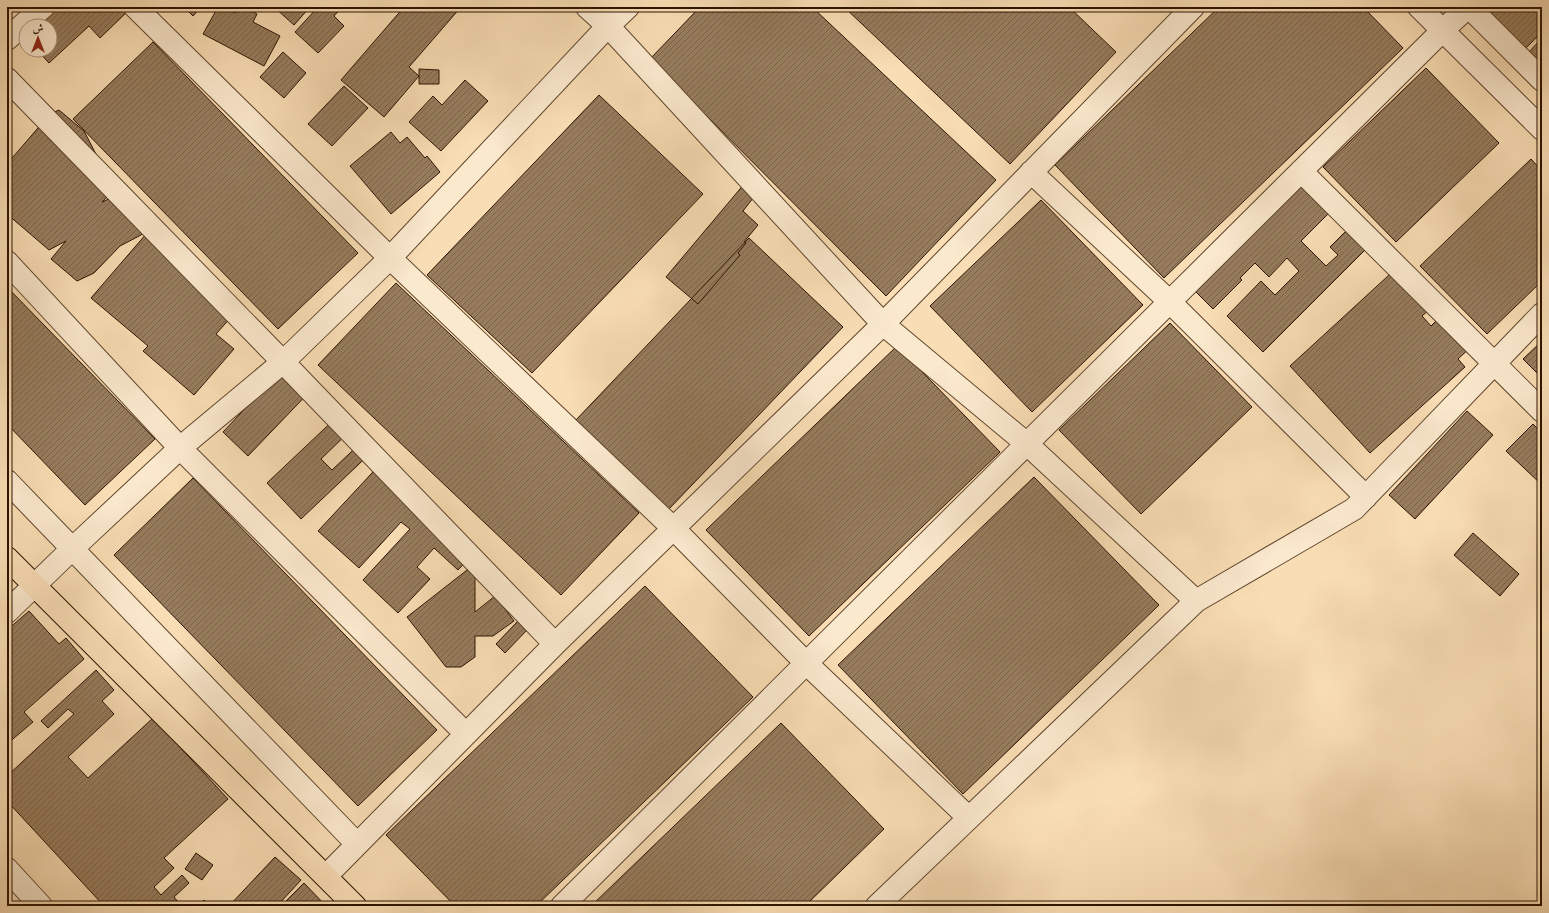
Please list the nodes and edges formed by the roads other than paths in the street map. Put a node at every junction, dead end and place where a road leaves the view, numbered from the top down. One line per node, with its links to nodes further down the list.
1 (43, 7): 10 (street)
2 (135, 7): 16 (street)
3 (587, 7): 8 (street)
4 (628, 7): 8 (street)
5 (1193, 7): 15 (street)
6 (1419, 7): 9 (street)
7 (1468, 7): 9 (street); 12 (street)
8 (608, 26): 16 (street); 20 (street)
9 (1443, 30): 13 (street); 14 (street)
10 (7, 39)
11 (7, 79): 21 (street)
12 (1542, 80)
13 (1542, 129)
14 (1301, 171): 18 (street); 22 (street)
15 (1031, 172): 18 (street); 20 (street)
16 (390, 258): 21 (street); 28 (street)
17 (7, 262): 25 (street)
18 (1170, 302): 24 (street); 27 (street)
19 (1542, 314): 22 (street)
20 (883, 324): 24 (street); 28 (street)
21 (283, 362): 25 (street); 34 (street)
22 (1495, 364): 23 (street); 27 (street)
23 (1542, 411)
24 (1027, 444): 32 (street); 35 (street)
25 (180, 448): 29 (street); 36 (street)
26 (7, 481): 29 (street)
27 (1366, 497): 32 (street)
28 (674, 529): 34 (street); 35 (street)
29 (72, 548): 31 (street); 38 (street)
30 (7, 558): 31 (main road)
31 (35, 586): 33 (street); 40 (main road)
32 (1196, 601): 37 (street)
33 (7, 612)
34 (554, 644): 36 (street)
35 (806, 663): 37 (street); 43 (street)
36 (466, 734): 38 (street)
37 (969, 818): 44 (street)
38 (358, 844): 40 (street)
39 (8, 873): 41 (street)
40 (326, 876): 42 (main road)
41 (41, 906)
42 (355, 906)
43 (562, 906)
44 (877, 906)

